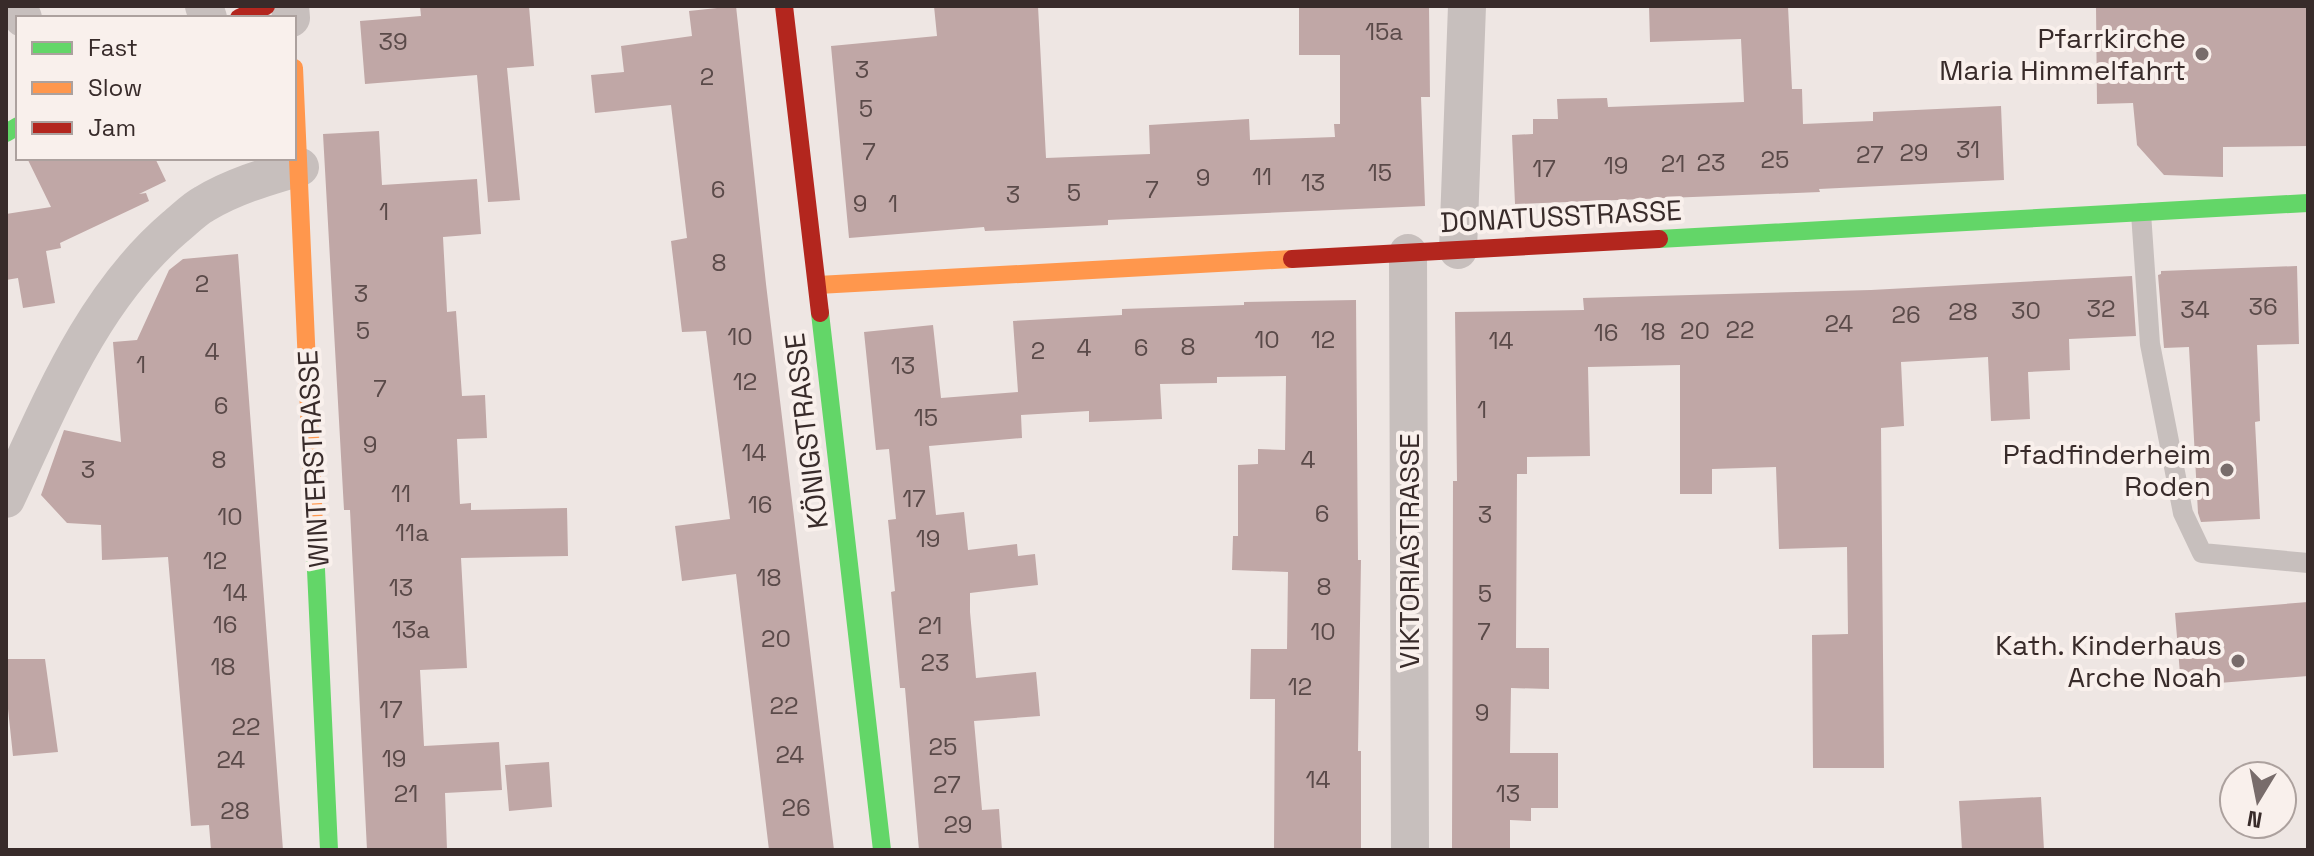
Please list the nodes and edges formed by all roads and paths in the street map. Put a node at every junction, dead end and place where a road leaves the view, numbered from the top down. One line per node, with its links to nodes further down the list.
1 (266, 6): 4 (street)
2 (784, 6): 11 (street, KÖNIGSTRASSE)
3 (1467, 6): 9 (street)
4 (244, 16)
5 (296, 101): 6 (street, WINTERSTRASSE)
6 (300, 167): 12 (street); 14 (street, WINTERSTRASSE)
7 (2308, 203): 8 (street, DONATUSSTRASSE)
8 (2141, 213): 9 (street, DONATUSSTRASSE); 13 (lane)
9 (1458, 250): 10 (street, DONATUSSTRASSE)
10 (1408, 253): 11 (street, DONATUSSTRASSE); 16 (street, VIKTORIASTRASSE)
11 (818, 285): 15 (street, KÖNIGSTRASSE)
12 (6, 499)
13 (2308, 563)
14 (329, 850)
15 (882, 850)
16 (1410, 850)

